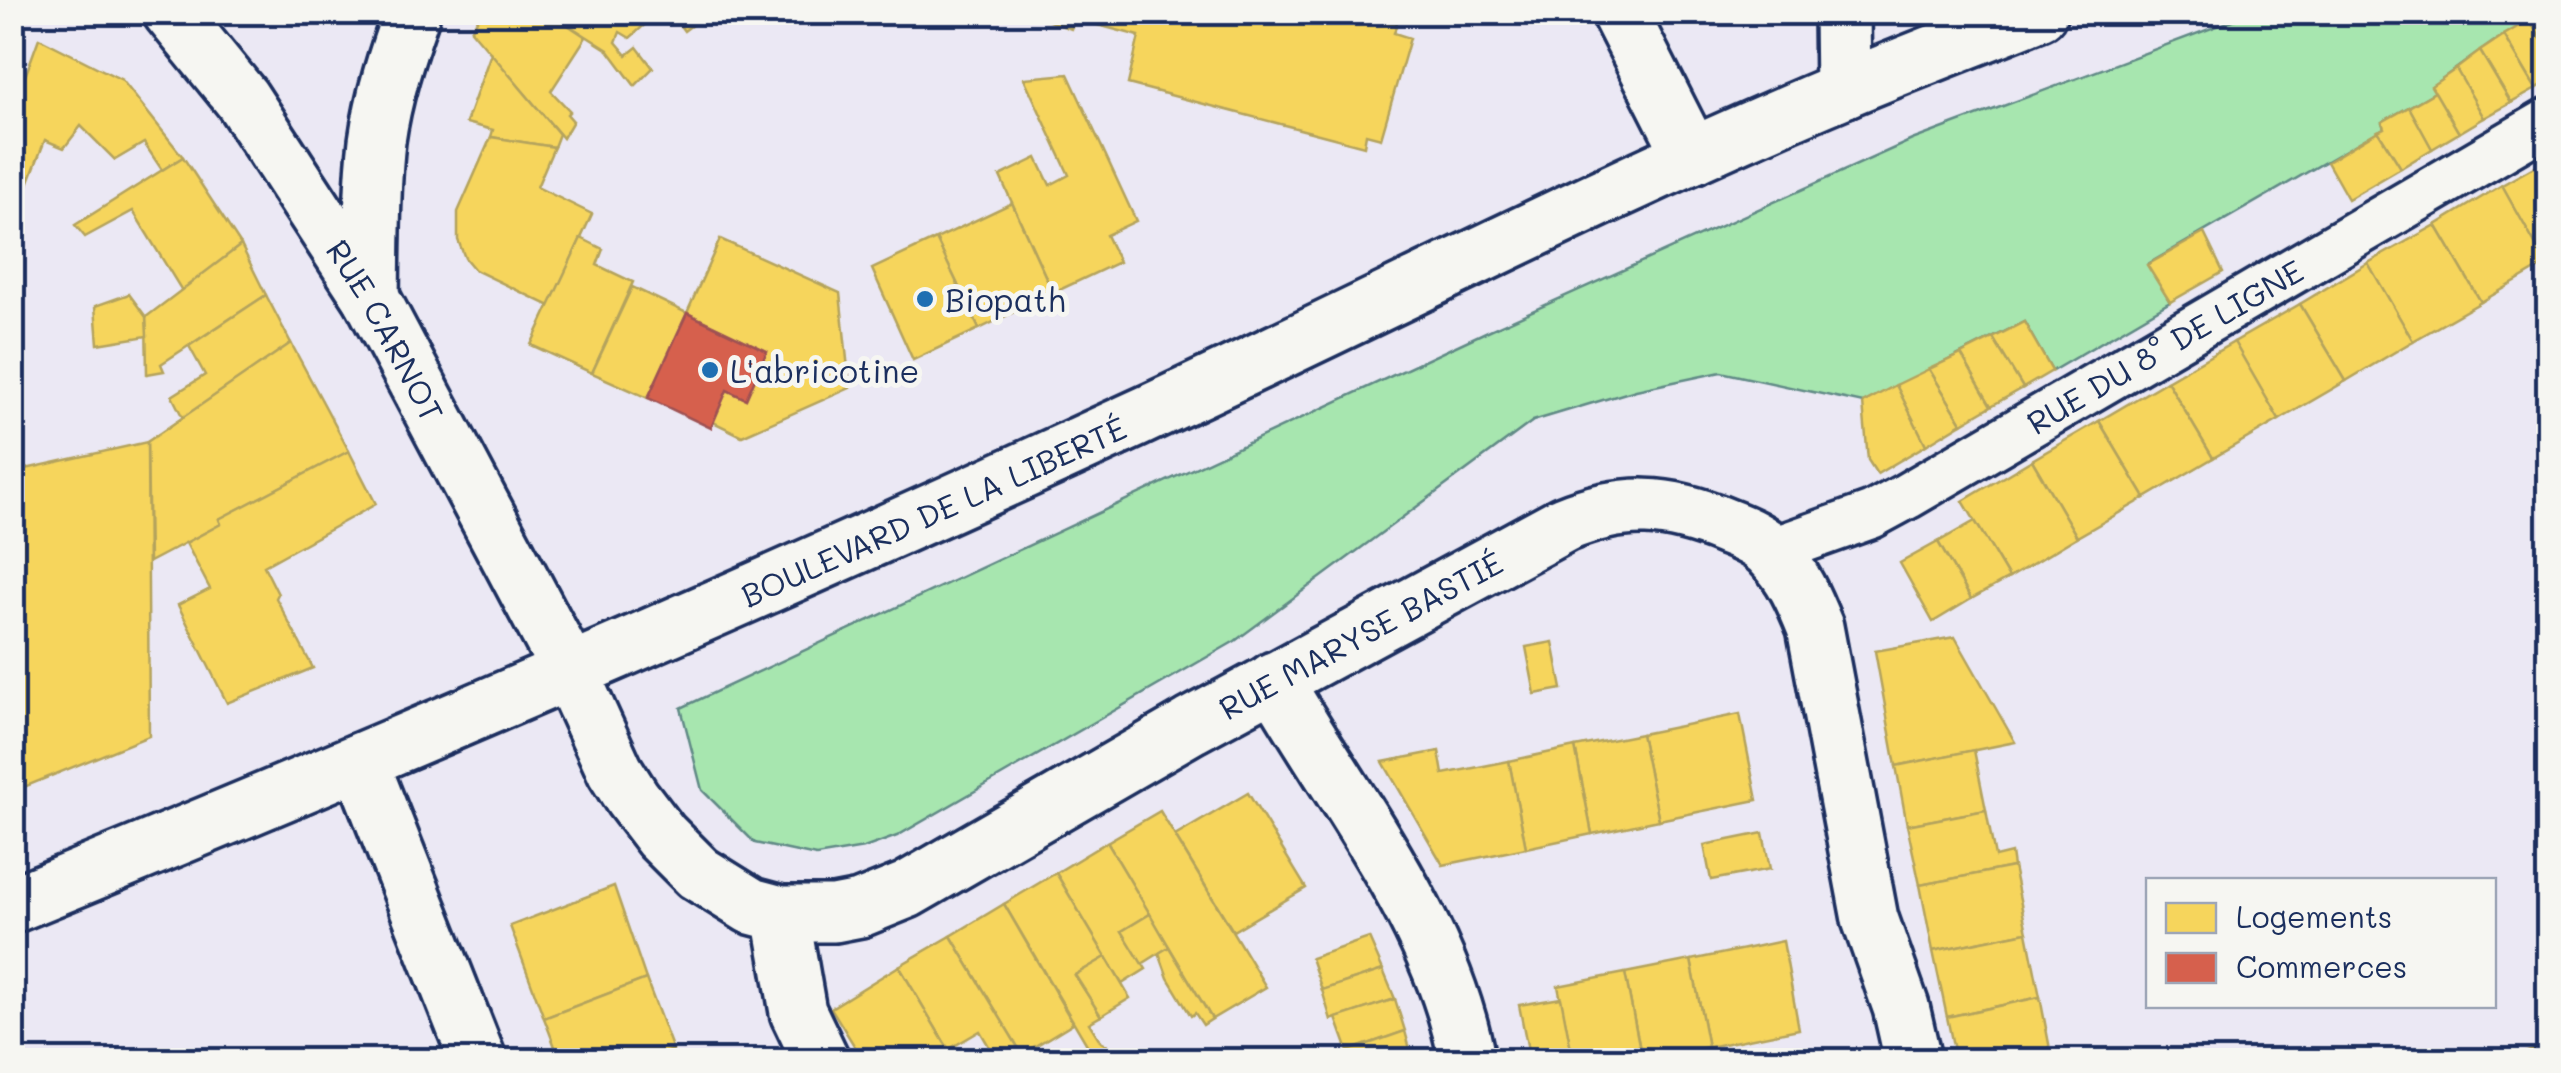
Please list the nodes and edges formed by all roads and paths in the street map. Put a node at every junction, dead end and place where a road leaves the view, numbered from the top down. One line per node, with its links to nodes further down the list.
1 (171, 12): 10 (street, RUE CARNOT)
2 (412, 12): 10 (street)
3 (1619, 12): 9 (street)
4 (1842, 12): 7 (street)
5 (1950, 12): 7 (street)
6 (2039, 12): 7 (street)
7 (1844, 90): 9 (street, BOULEVARD DE LA LIBERTÉ)
8 (2548, 122): 11 (lane, RUE DU 8° DE LIGNE)
9 (1692, 156): 12 (street, BOULEVARD DE LA LIBERTÉ)
10 (371, 297): 12 (street, RUE CARNOT)
11 (1771, 551): 13 (street, RUE MARYSE BASTIÉ); 20 (street, RUE MARYSE BASTIÉ)
12 (569, 670): 14 (street, BOULEVARD DE LA LIBERTÉ); 16 (street, RUE MARYSE BASTIÉ)
13 (1274, 680): 16 (street, RUE MARYSE BASTIÉ); 19 (street)
14 (360, 761): 15 (street, BOULEVARD DE LA LIBERTÉ); 17 (street)
15 (12, 905)
16 (781, 914): 18 (street)
17 (478, 1060)
18 (821, 1060)
19 (1467, 1060)
20 (1913, 1060)

